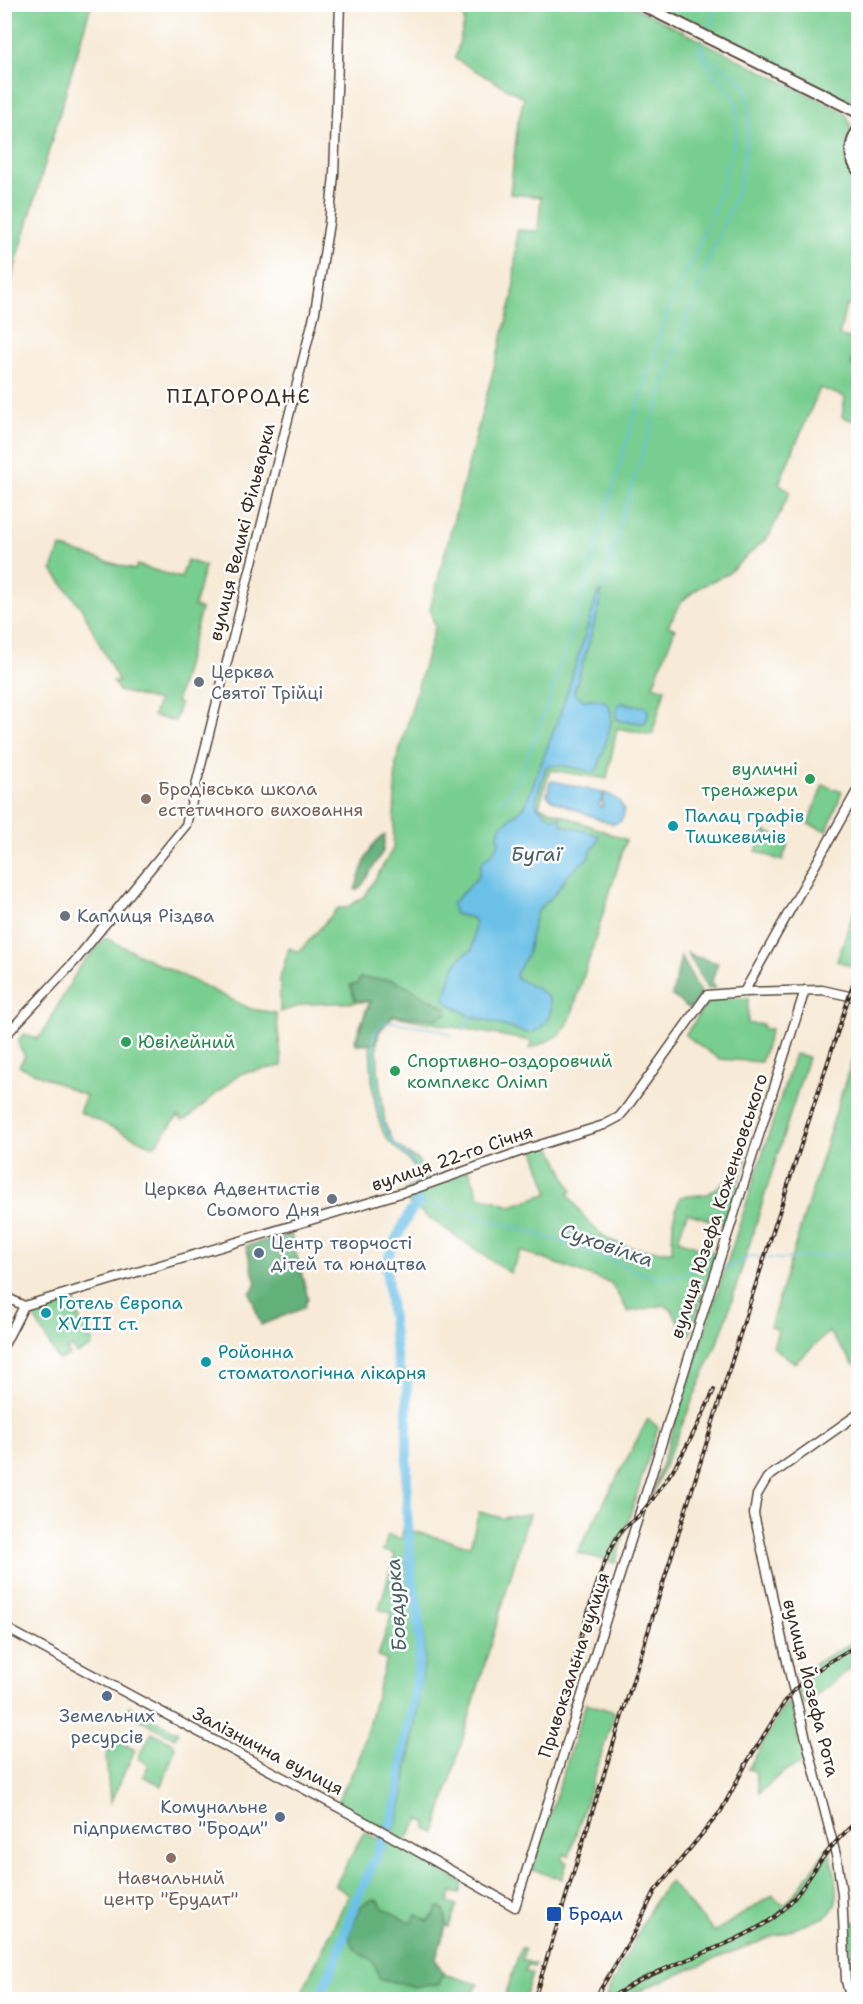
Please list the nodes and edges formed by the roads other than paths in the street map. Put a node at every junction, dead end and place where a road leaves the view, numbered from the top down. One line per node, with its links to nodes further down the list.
1 (340, 4): 10 (main road, вулиця Великі Фільварки)
2 (640, 4): 3 (highway)
3 (858, 112)
4 (858, 129): 5 (highway)
5 (858, 170)
6 (858, 789): 8 (main road)
7 (805, 990): 8 (main road, вулиця 22-го Січня); 9 (main road, вулиця 22-го Січня); 15 (main road, вулиця Юзефа Коженьовського)
8 (744, 992): 12 (main road, вулиця 22-го Січня)
9 (858, 998)
10 (4, 1037)
11 (4, 1296): 12 (main road)
12 (24, 1306): 13 (main road)
13 (4, 1345)
14 (858, 1414): 18 (main road, вулиця Йозефа Рота)
15 (665, 1432): 17 (main road, Привокзальна вулиця)
16 (4, 1627): 17 (main road, Залізнична вулиця)
17 (515, 1907)
18 (851, 2000)

